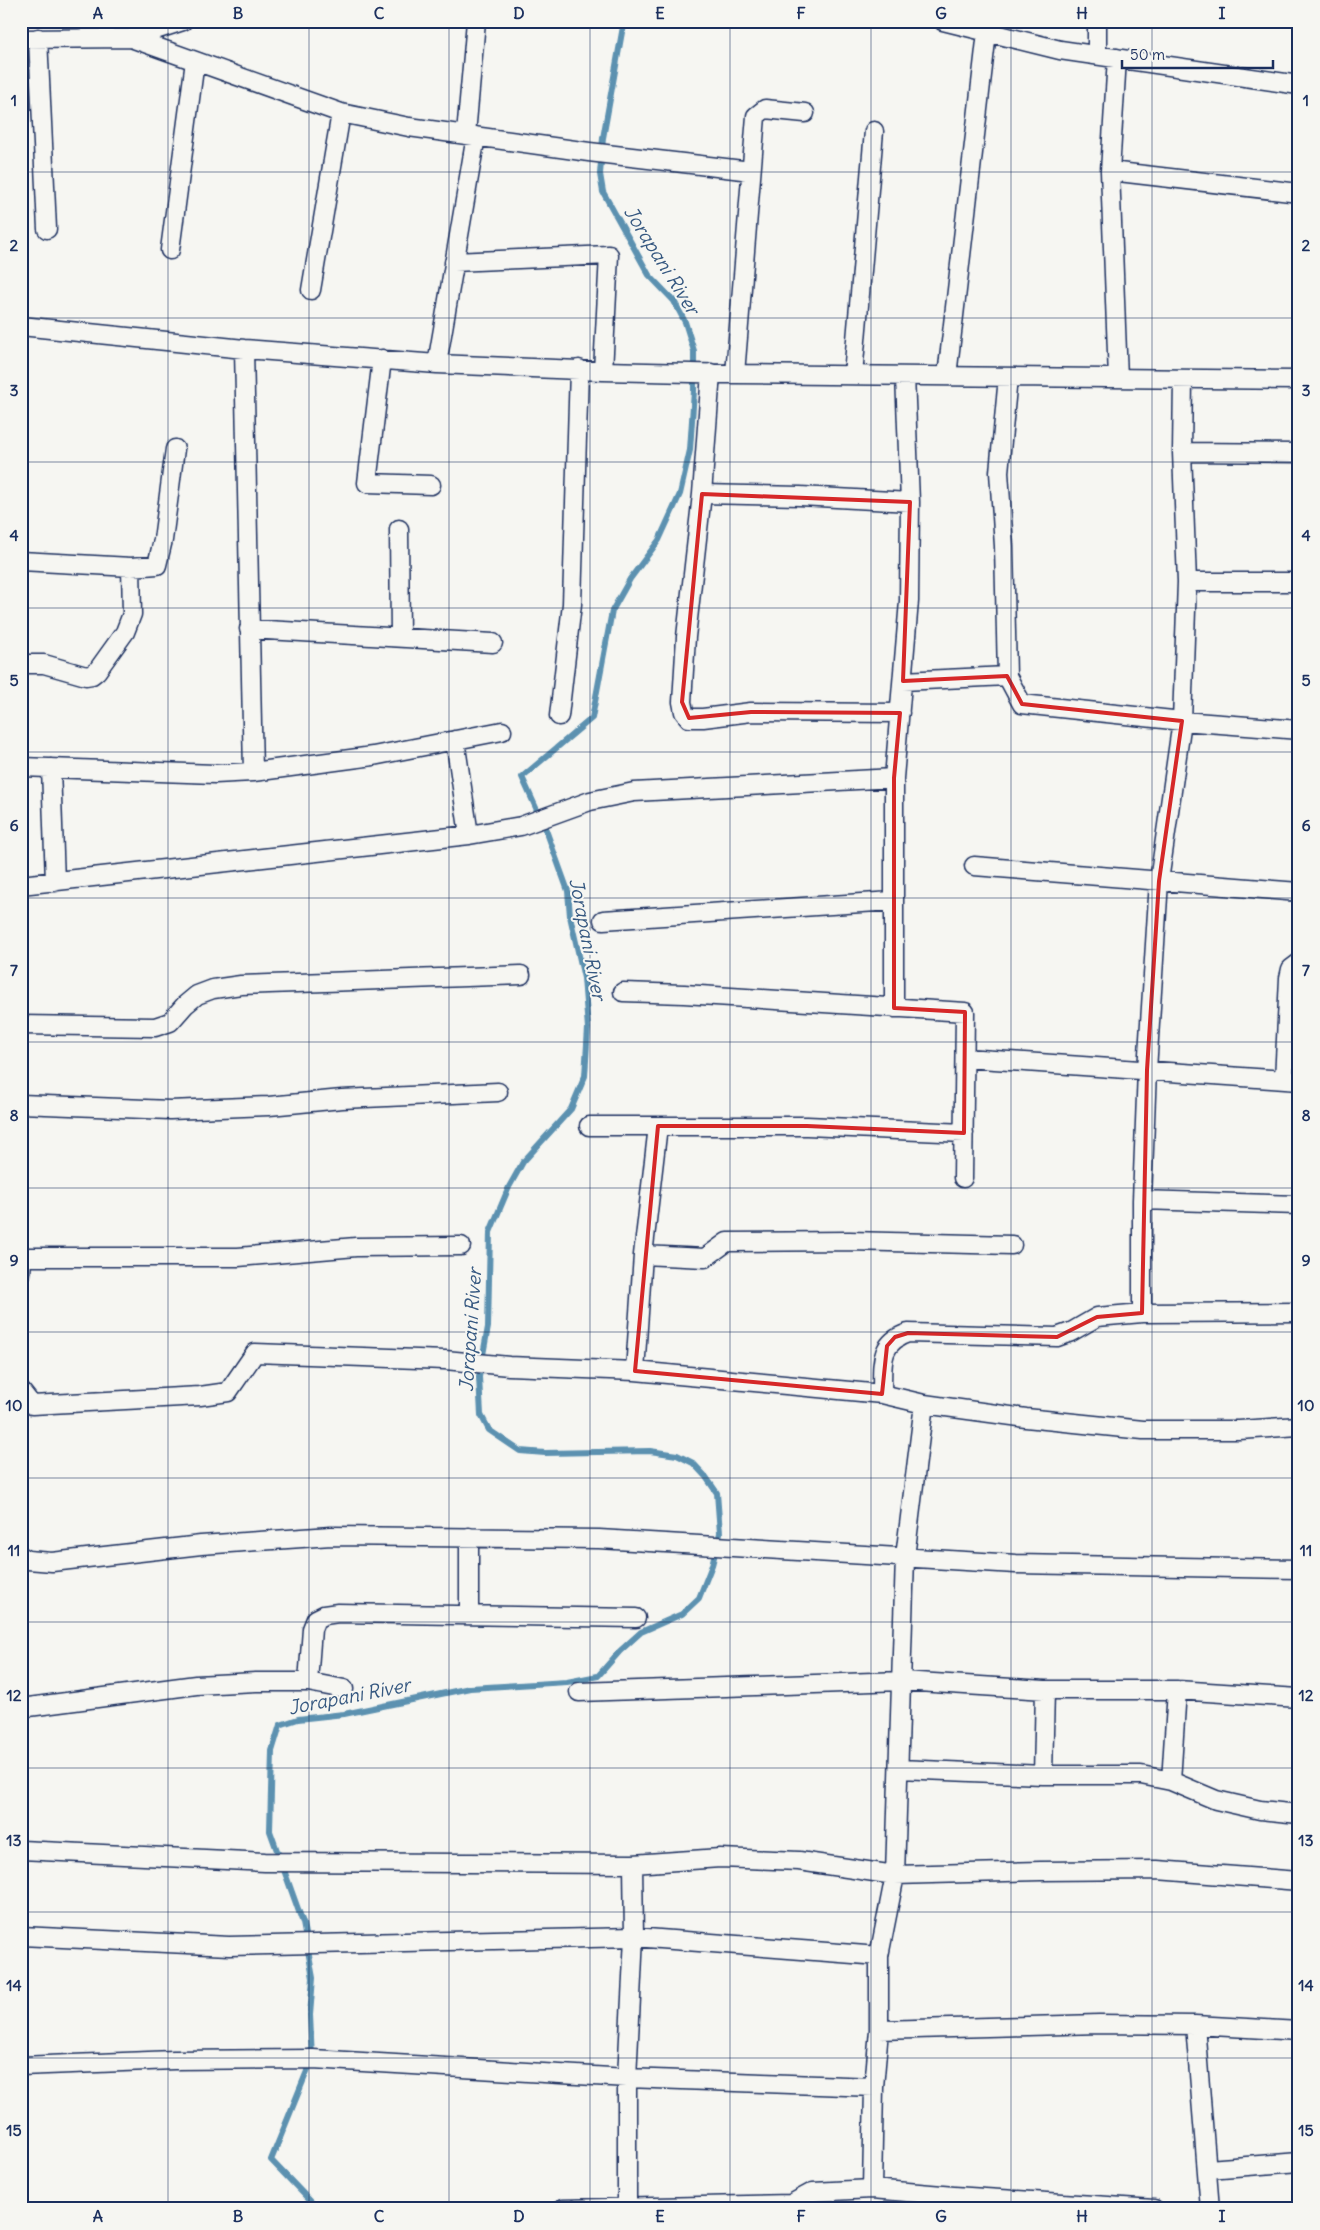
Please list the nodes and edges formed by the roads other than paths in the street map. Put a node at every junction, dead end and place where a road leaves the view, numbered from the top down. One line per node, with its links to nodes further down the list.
1 (183, 21): 7 (street)
2 (476, 21): 15 (street)
3 (943, 21): 5 (street)
4 (1097, 21): 8 (street)
5 (987, 32): 8 (street); 33 (street)
6 (30, 38): 7 (street); 19 (street)
7 (131, 38): 10 (street)
8 (1097, 55): 9 (street)
9 (1117, 58): 11 (street); 17 (street)
10 (195, 61): 12 (street); 20 (street)
11 (1299, 85)
12 (341, 113): 15 (street); 22 (street)
13 (805, 113): 16 (street)
14 (874, 131): 31 (street)
15 (471, 135): 16 (street); 21 (street)
16 (751, 171): 30 (street)
17 (1110, 171): 18 (street); 35 (street)
18 (1299, 193)
19 (47, 229)
20 (170, 250)
21 (454, 262): 26 (street); 28 (street)
22 (311, 290)
23 (21, 326): 24 (street)
24 (244, 349): 25 (street); 49 (street)
25 (382, 359): 26 (street); 41 (street)
26 (437, 364): 27 (street)
27 (579, 369): 28 (street); 56 (street)
28 (603, 371): 29 (street)
29 (706, 373): 30 (street); 42 (street)
30 (735, 374): 31 (street)
31 (853, 375): 32 (street)
32 (905, 376): 33 (street); 43 (street)
33 (947, 376): 34 (street)
34 (1008, 377): 35 (street); 53 (street)
35 (1118, 378): 36 (street)
36 (1184, 379): 37 (street); 39 (street)
37 (1299, 380)
38 (175, 449): 46 (street)
39 (1182, 452): 40 (street); 47 (street)
40 (1299, 453)
41 (431, 485)
42 (702, 494): 43 (street); 55 (street)
43 (910, 502): 54 (street)
44 (399, 529): 50 (street)
45 (21, 561): 46 (street)
46 (131, 567): 52 (street)
47 (1187, 582): 48 (street); 57 (street)
48 (1299, 582)
49 (249, 629): 50 (street); 63 (street)
50 (400, 637): 51 (street)
51 (493, 643)
52 (21, 664)
53 (1007, 676): 54 (street); 57 (street)
54 (903, 681): 55 (street)
55 (900, 713): 64 (street)
56 (559, 716)
57 (1182, 721): 58 (street); 67 (street)
58 (1299, 730)
59 (502, 731): 60 (street)
60 (455, 740): 63 (street); 65 (street)
61 (21, 767): 62 (street)
62 (51, 768): 63 (street); 68 (street)
63 (253, 772)
64 (894, 778): 65 (street); 71 (street)
65 (469, 835): 68 (street)
66 (974, 866): 67 (street)
67 (1159, 880): 70 (street); 79 (street)
68 (55, 882): 69 (street)
69 (21, 885)
70 (1299, 892)
71 (892, 901): 72 (street); 76 (street)
72 (603, 920)
73 (1299, 963): 80 (street)
74 (521, 975): 77 (street)
75 (623, 992): 76 (street)
76 (894, 1008): 78 (street)
77 (21, 1025)
78 (965, 1058): 79 (street); 85 (street)
79 (1147, 1070): 80 (street); 87 (street)
80 (1291, 1081)
81 (498, 1092): 82 (street)
82 (21, 1104)
83 (590, 1126): 84 (street)
84 (658, 1126): 85 (street); 91 (street)
85 (964, 1133): 86 (street)
86 (963, 1178)
87 (1142, 1200): 88 (street); 94 (street)
88 (1299, 1205)
89 (1012, 1245): 91 (street)
90 (461, 1246): 92 (street)
91 (643, 1256): 95 (street)
92 (21, 1274)
93 (1299, 1312): 94 (street)
94 (1142, 1313): 97 (street)
95 (635, 1371): 96 (street); 97 (street)
96 (21, 1391)
97 (882, 1394): 98 (street)
98 (924, 1404): 99 (street); 102 (street)
99 (1299, 1426)
100 (469, 1537): 101 (street); 102 (street); 104 (street)
101 (21, 1556)
102 (905, 1557): 103 (street); 106 (street)
103 (1299, 1569)
104 (469, 1615): 105 (street); 107 (street)
105 (636, 1618)
106 (902, 1681): 109 (street); 111 (street); 114 (street)
107 (308, 1682): 108 (street); 113 (street)
108 (344, 1689)
109 (1045, 1690): 110 (street); 115 (street)
110 (1177, 1690): 112 (street); 116 (street)
111 (579, 1692)
112 (1299, 1698)
113 (21, 1708)
114 (899, 1769): 115 (street); 120 (street)
115 (1043, 1775): 116 (street)
116 (1172, 1781): 117 (street)
117 (1299, 1814)
118 (21, 1850): 119 (street)
119 (633, 1864): 120 (street); 123 (street)
120 (895, 1875): 121 (street); 124 (street)
121 (1299, 1881)
122 (21, 1936): 123 (street)
123 (634, 1937): 124 (street); 129 (street)
124 (879, 1956): 126 (street)
125 (1195, 2025): 126 (street); 127 (street); 132 (street)
126 (879, 2030): 130 (street)
127 (1299, 2031)
128 (21, 2066): 129 (street)
129 (627, 2078): 130 (street); 135 (street)
130 (874, 2087): 133 (street)
131 (1299, 2162): 132 (street)
132 (1208, 2169): 138 (street)
133 (872, 2189): 134 (street); 135 (street)
134 (953, 2202): 137 (street)
135 (627, 2208): 136 (street)
136 (563, 2209)
137 (1154, 2209)
138 (1210, 2209)

